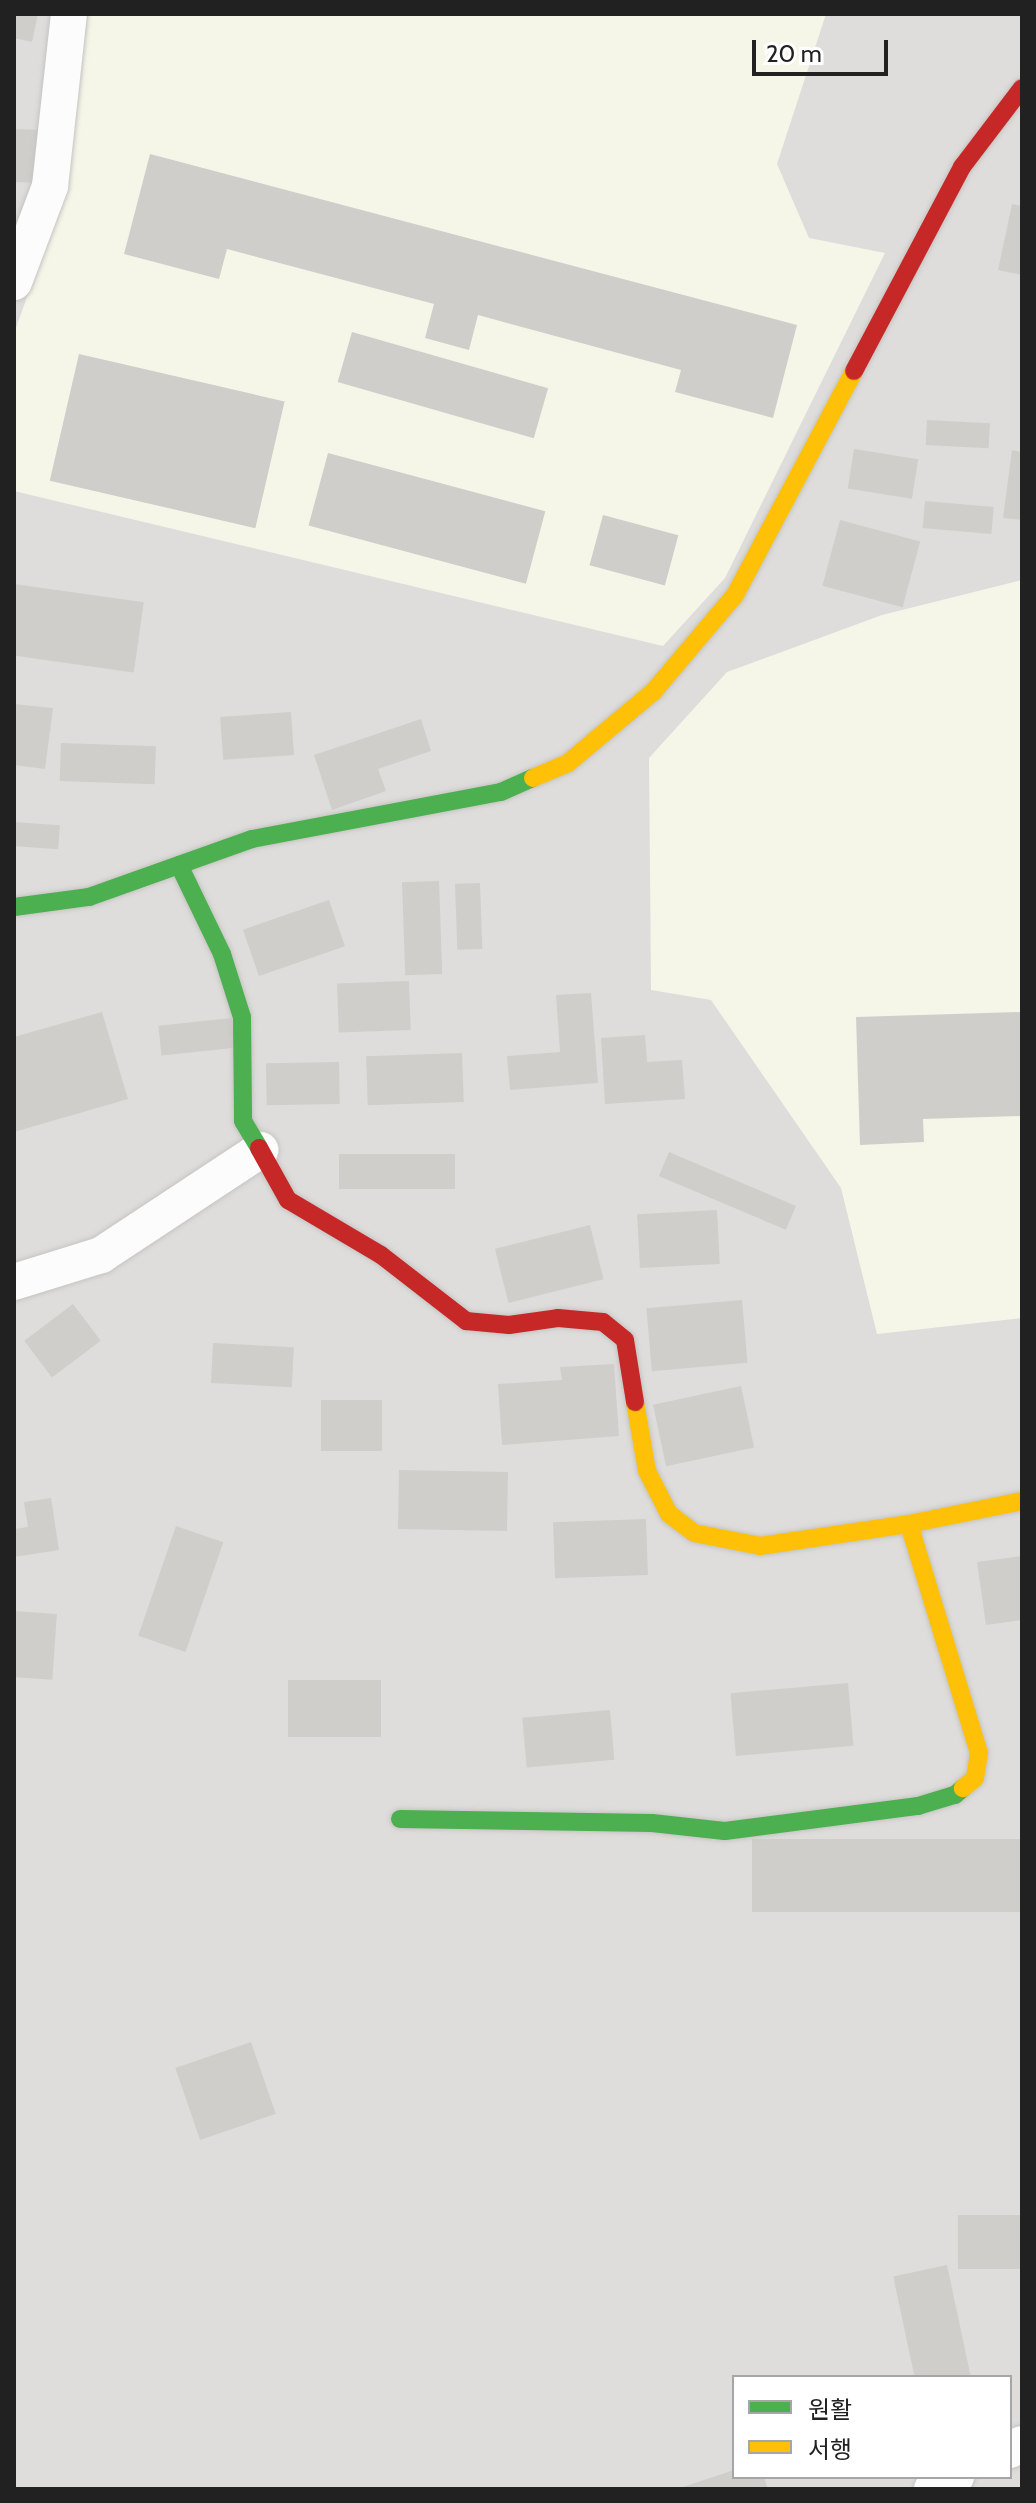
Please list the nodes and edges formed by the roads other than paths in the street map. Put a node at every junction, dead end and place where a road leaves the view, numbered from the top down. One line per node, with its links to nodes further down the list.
1 (69, 14): 3 (street)
2 (1022, 88): 4 (street)
3 (14, 282)
4 (179, 865): 5 (street); 6 (street)
5 (14, 907)
6 (260, 1150): 7 (street); 9 (street)
7 (14, 1282)
8 (1022, 1501): 9 (street)
9 (909, 1524): 10 (street)
10 (400, 1819)
11 (952, 2479): 12 (street)
12 (932, 2489)

